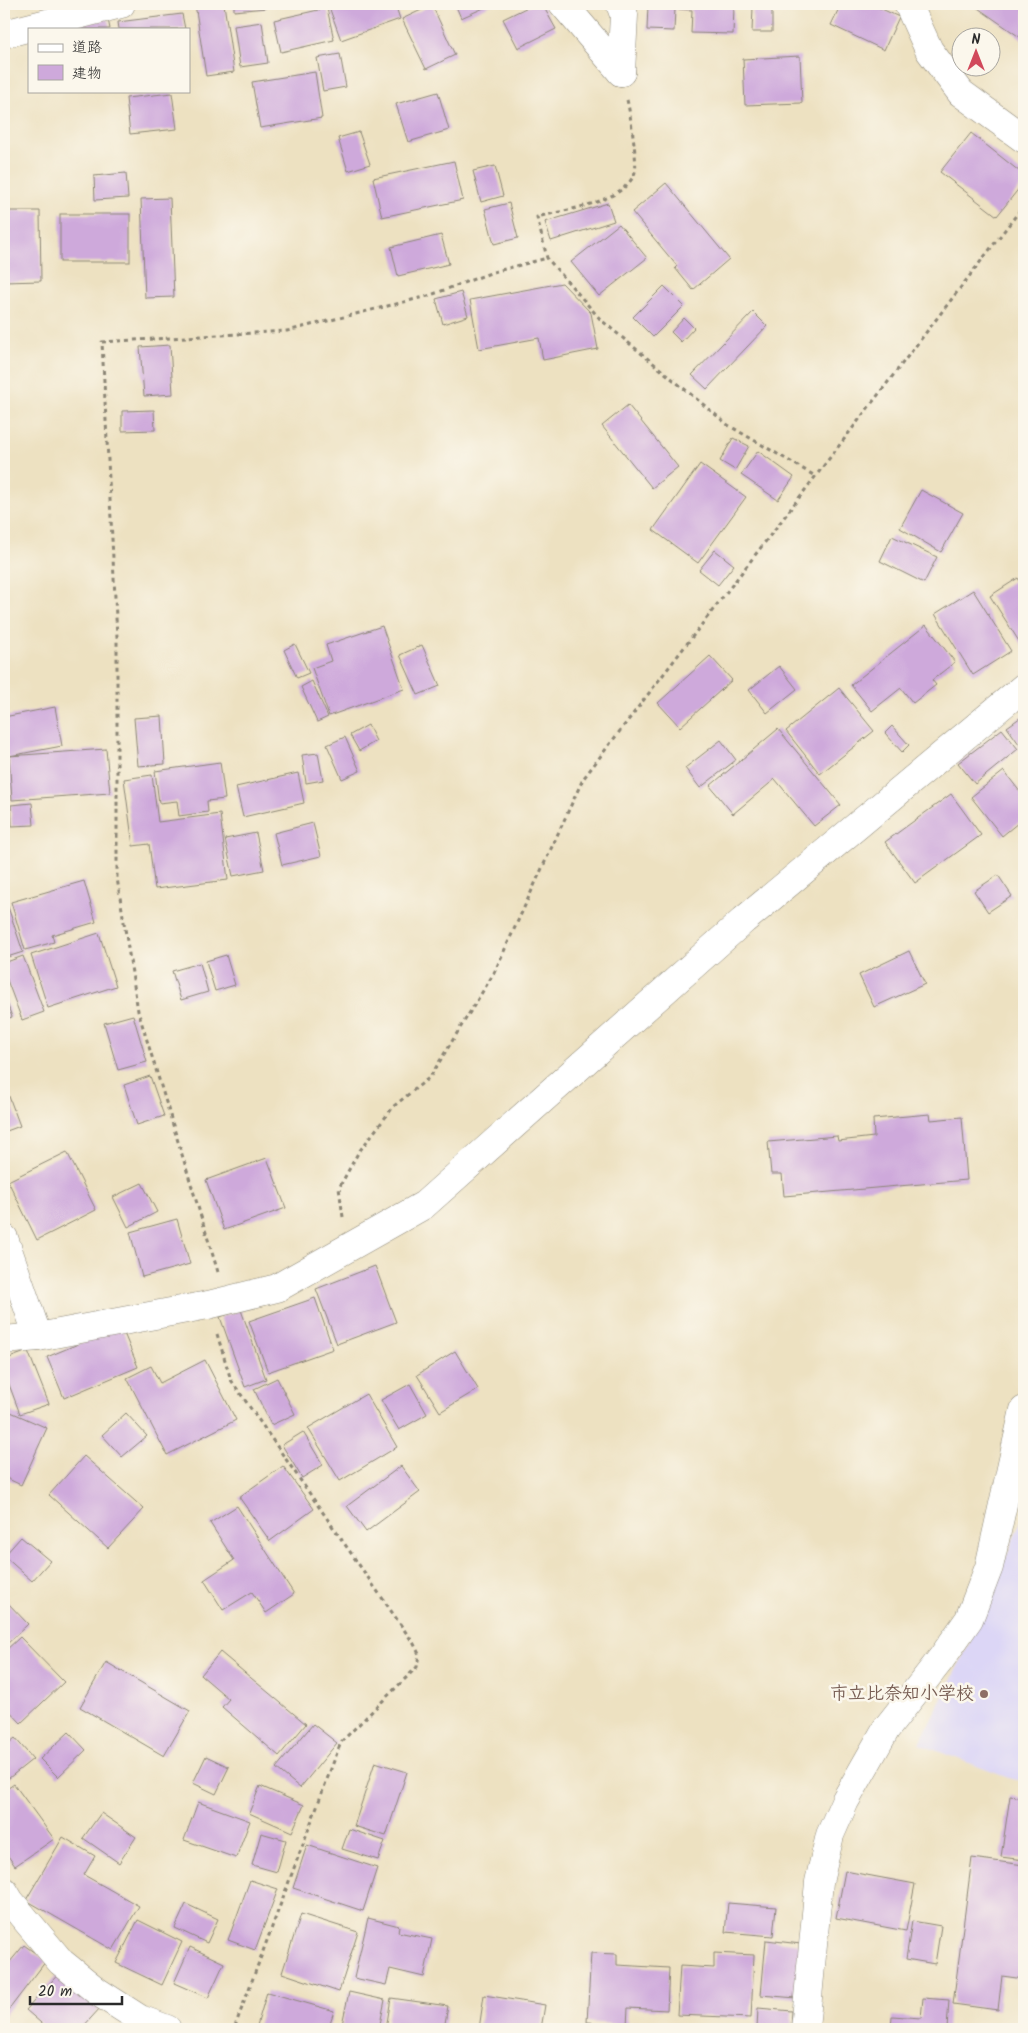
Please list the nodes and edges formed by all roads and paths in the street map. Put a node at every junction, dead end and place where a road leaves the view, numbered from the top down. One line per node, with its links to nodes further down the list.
1 (121, 4): 5 (street)
2 (563, 4): 6 (street)
3 (620, 4): 6 (street)
4 (908, 4): 7 (street)
5 (4, 34)
6 (621, 72): 9 (path)
7 (1024, 139)
8 (1024, 205): 10 (path)
9 (547, 258): 10 (path); 14 (path)
10 (815, 476): 13 (path)
11 (1024, 686): 13 (street)
12 (4, 1238): 15 (street)
13 (347, 1249): 14 (street)
14 (217, 1302): 15 (street); 20 (path)
15 (38, 1336): 16 (street)
16 (4, 1340)
17 (1024, 1410): 21 (street)
18 (4, 1891): 19 (street)
19 (167, 2029)
20 (234, 2029)
21 (805, 2029)

